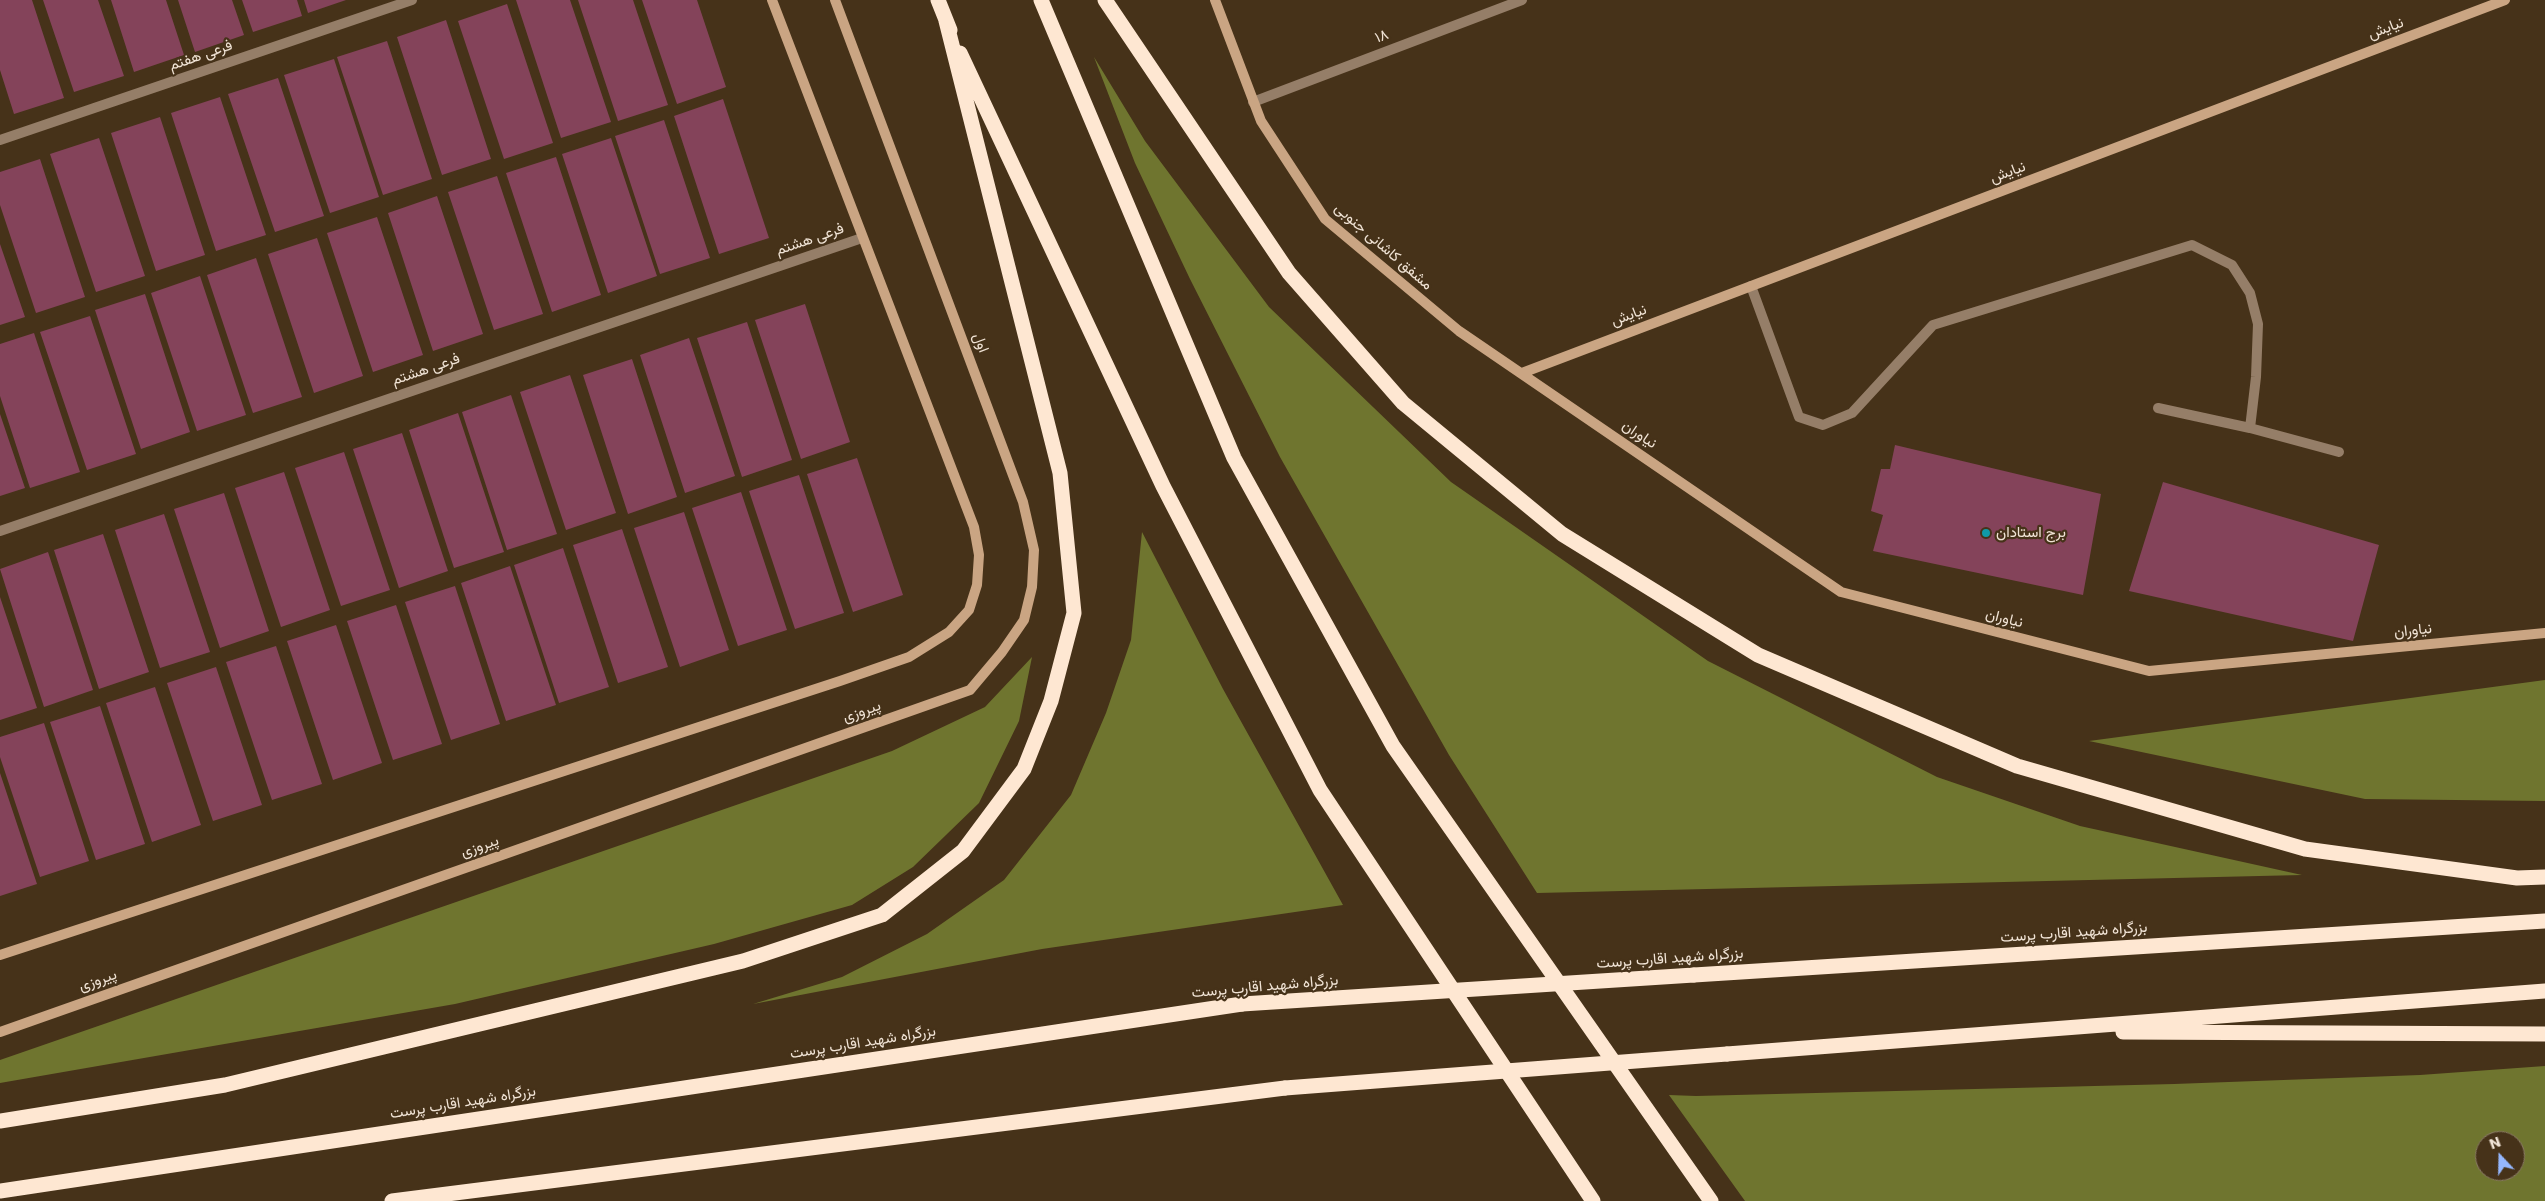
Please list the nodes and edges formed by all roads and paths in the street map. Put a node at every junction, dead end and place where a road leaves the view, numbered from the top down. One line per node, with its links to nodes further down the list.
1 (412, 0): 12 (street, فرعی هفتم)
2 (772, 0): 13 (street)
3 (835, 0): 21 (street, اول)
4 (938, 0): 10 (highway)
5 (1041, 0): 33 (highway)
6 (1105, 0): 22 (highway)
7 (1215, 0): 11 (street, مشفق کاشانی جنوبی)
8 (1522, 0): 11 (street, ۱۸)
9 (2505, 0): 14 (street, نیایش)
10 (946, 21): 29 (highway); 32 (highway)
11 (1254, 102): 15 (street, مشفق کاشانی جنوبی)
12 (0, 140)
13 (862, 238): 19 (street, فرعی هشتم); 24 (street)
14 (1751, 286): 15 (street, نیایش); 17 (street)
15 (1522, 373): 20 (street, نیاوران)
16 (2158, 408): 17 (street)
17 (2250, 428): 18 (street)
18 (2339, 452)
19 (0, 531)
20 (2545, 633)
21 (970, 690): 26 (street, پیروزی)
22 (2545, 877)
23 (2545, 921): 30 (highway, بزرگراه شهید اقارب پرست, bridge)
24 (0, 955)
25 (2545, 990): 27 (highway)
26 (0, 1032)
27 (2014, 1032): 28 (highway); 31 (highway, bridge)
28 (2545, 1034)
29 (0, 1121)
30 (0, 1191)
31 (392, 1201)
32 (1593, 1201)
33 (1711, 1201)

